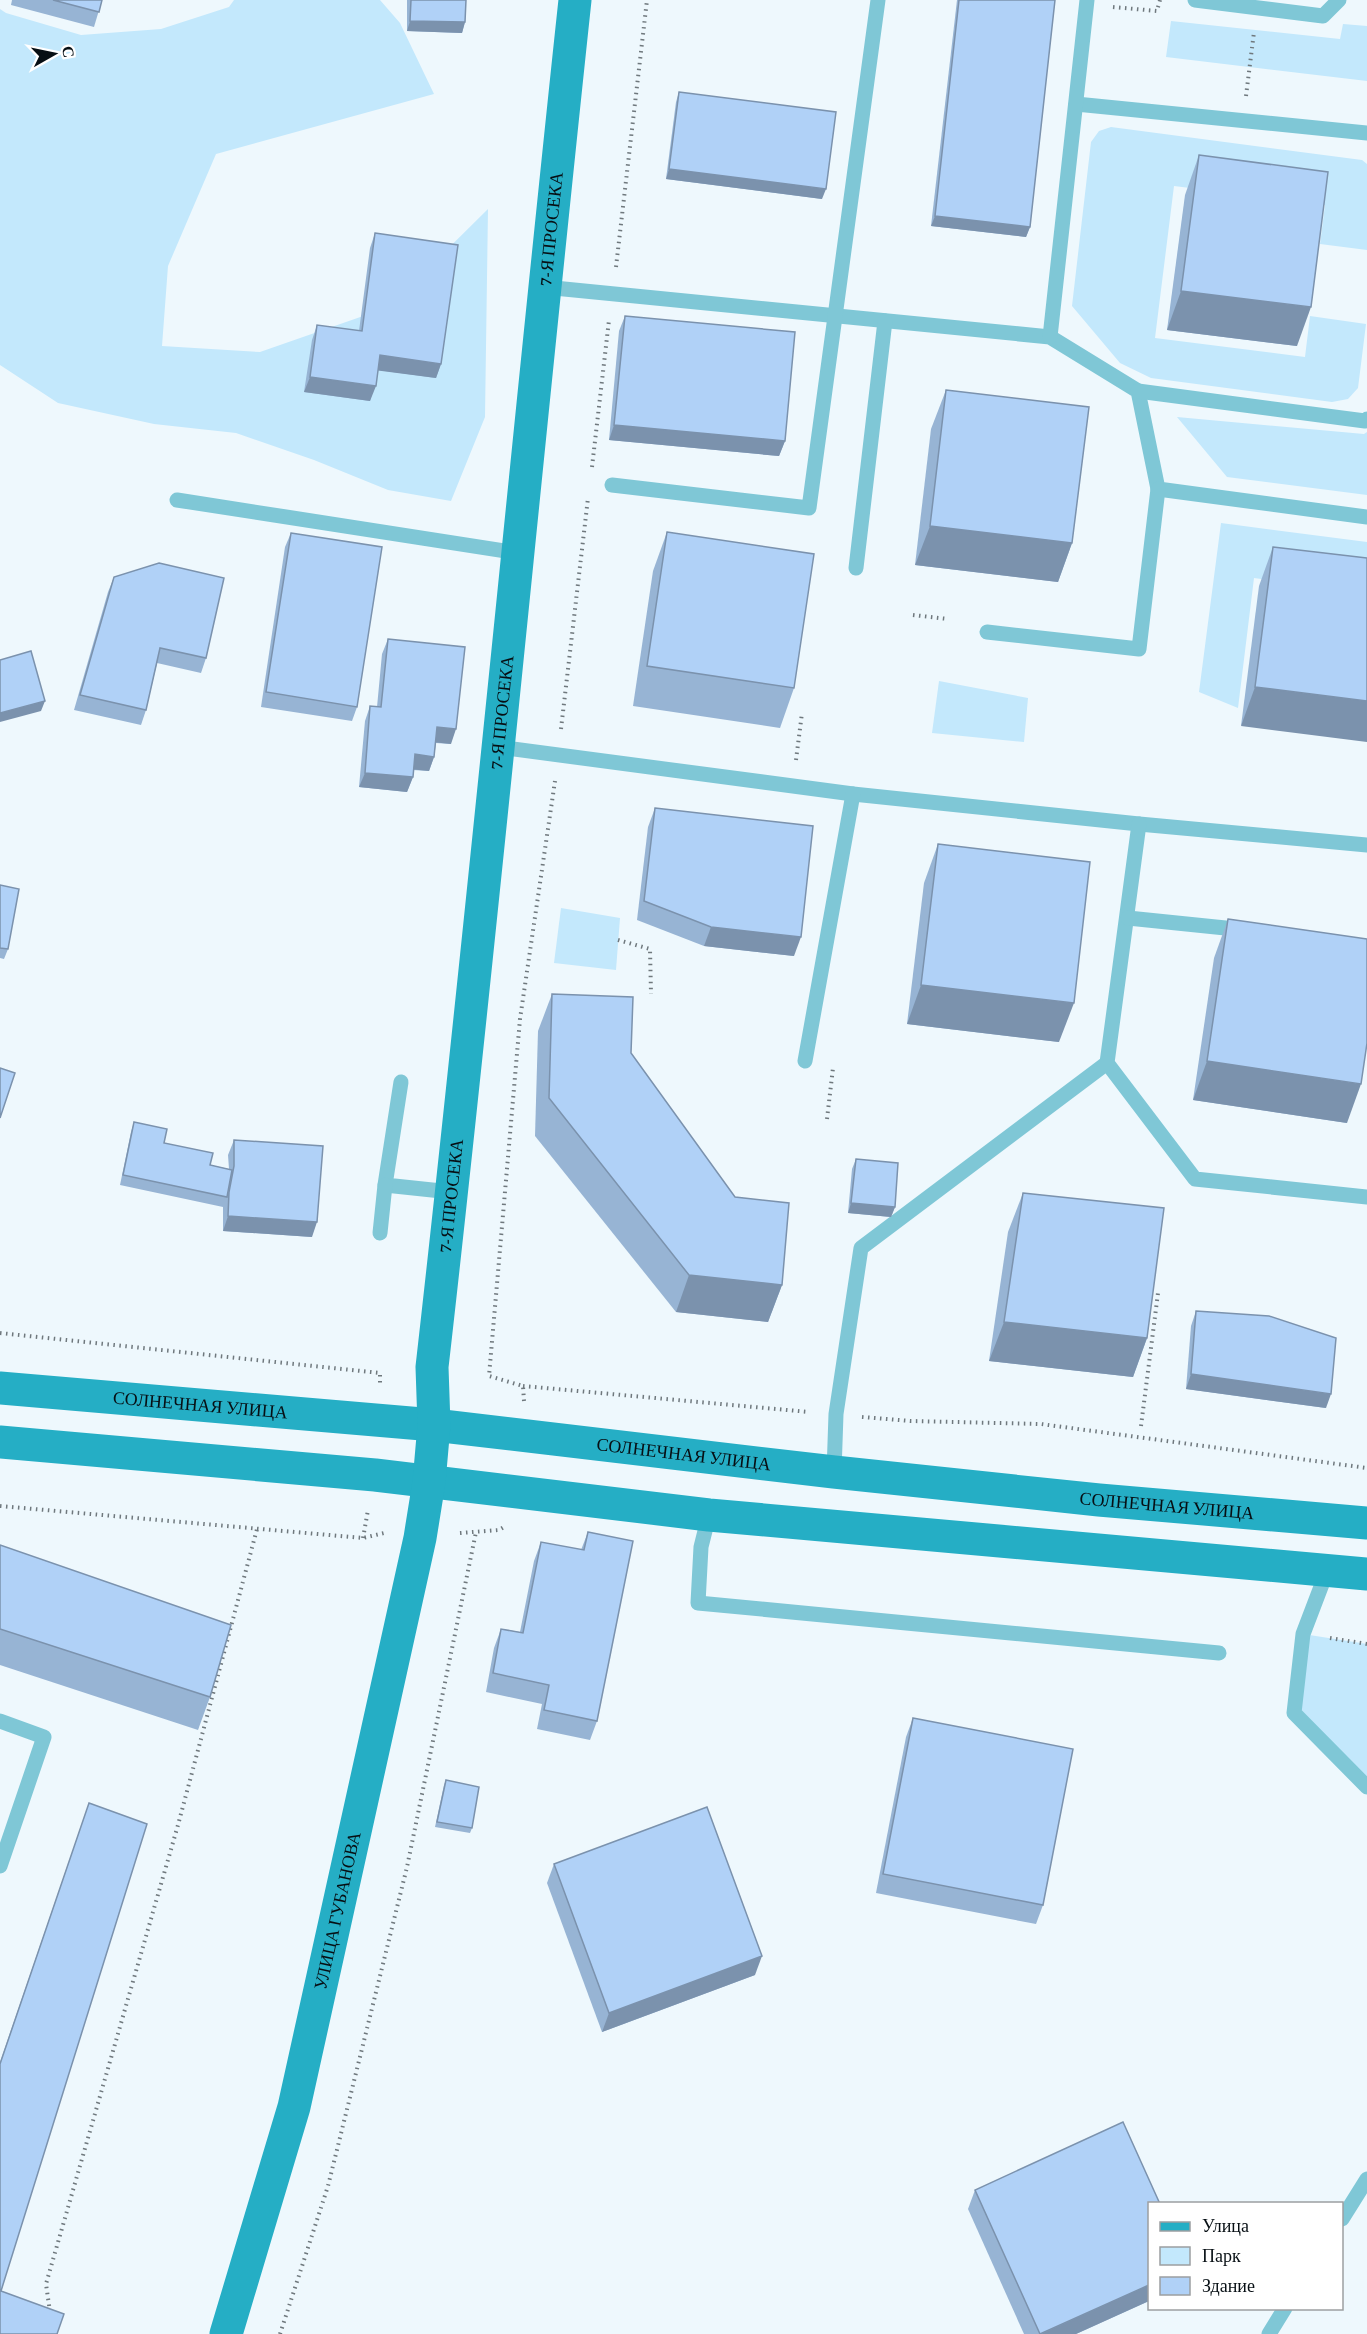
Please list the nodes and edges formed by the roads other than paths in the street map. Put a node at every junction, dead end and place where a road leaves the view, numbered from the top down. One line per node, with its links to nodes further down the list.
1 (575, 0): 8 (main road, 7-Я ПРОСЕКА)
2 (878, 0): 9 (lane)
3 (1195, 0): 4 (lane)
4 (1339, 0)
5 (1086, 2): 6 (lane)
6 (1076, 104): 7 (lane); 11 (lane)
7 (1367, 133)
8 (544, 287): 9 (lane); 18 (main road, 7-Я ПРОСЕКА)
9 (834, 316): 10 (lane); 14 (lane)
10 (885, 321): 11 (lane); 19 (lane)
11 (1050, 337): 12 (lane)
12 (1138, 391): 13 (lane); 15 (lane)
13 (1367, 419)
14 (612, 485)
15 (1158, 489): 17 (lane); 20 (lane)
16 (177, 500): 18 (lane)
17 (1367, 517)
18 (518, 553): 21 (main road, 7-Я ПРОСЕКА)
19 (856, 568)
20 (987, 632)
21 (499, 747): 22 (lane); 31 (main road, 7-Я ПРОСЕКА)
22 (853, 794): 23 (lane); 27 (lane)
23 (1138, 824): 24 (lane); 25 (lane)
24 (1367, 845)
25 (1128, 918): 26 (lane); 28 (lane)
26 (1264, 932)
27 (805, 1061)
28 (1107, 1063): 32 (lane); 37 (lane)
29 (401, 1082): 30 (lane)
30 (385, 1185): 31 (lane); 33 (lane)
31 (451, 1192): 35 (main road, 7-Я ПРОСЕКА)
32 (1367, 1197)
33 (380, 1233)
34 (0, 1388): 35 (main road, СОЛНЕЧНАЯ УЛИЦА)
35 (434, 1425): 37 (main road, СОЛНЕЧНАЯ УЛИЦА); 38 (main road, 7-Я ПРОСЕКА)
36 (0, 1442): 38 (main road)
37 (834, 1472): 40 (main road, СОЛНЕЧНАЯ УЛИЦА)
38 (429, 1482): 39 (main road); 50 (main road, УЛИЦА ГУБАНОВА)
39 (709, 1515): 41 (main road); 43 (lane)
40 (1367, 1523)
41 (1327, 1571): 42 (main road); 45 (lane)
42 (1367, 1574)
43 (1219, 1653)
44 (0, 1721): 46 (lane)
45 (1367, 1787)
46 (0, 1866)
47 (1367, 2178): 48 (lane)
48 (1343, 2216)
49 (1285, 2310): 51 (lane)
50 (226, 2334)
51 (1269, 2334)

